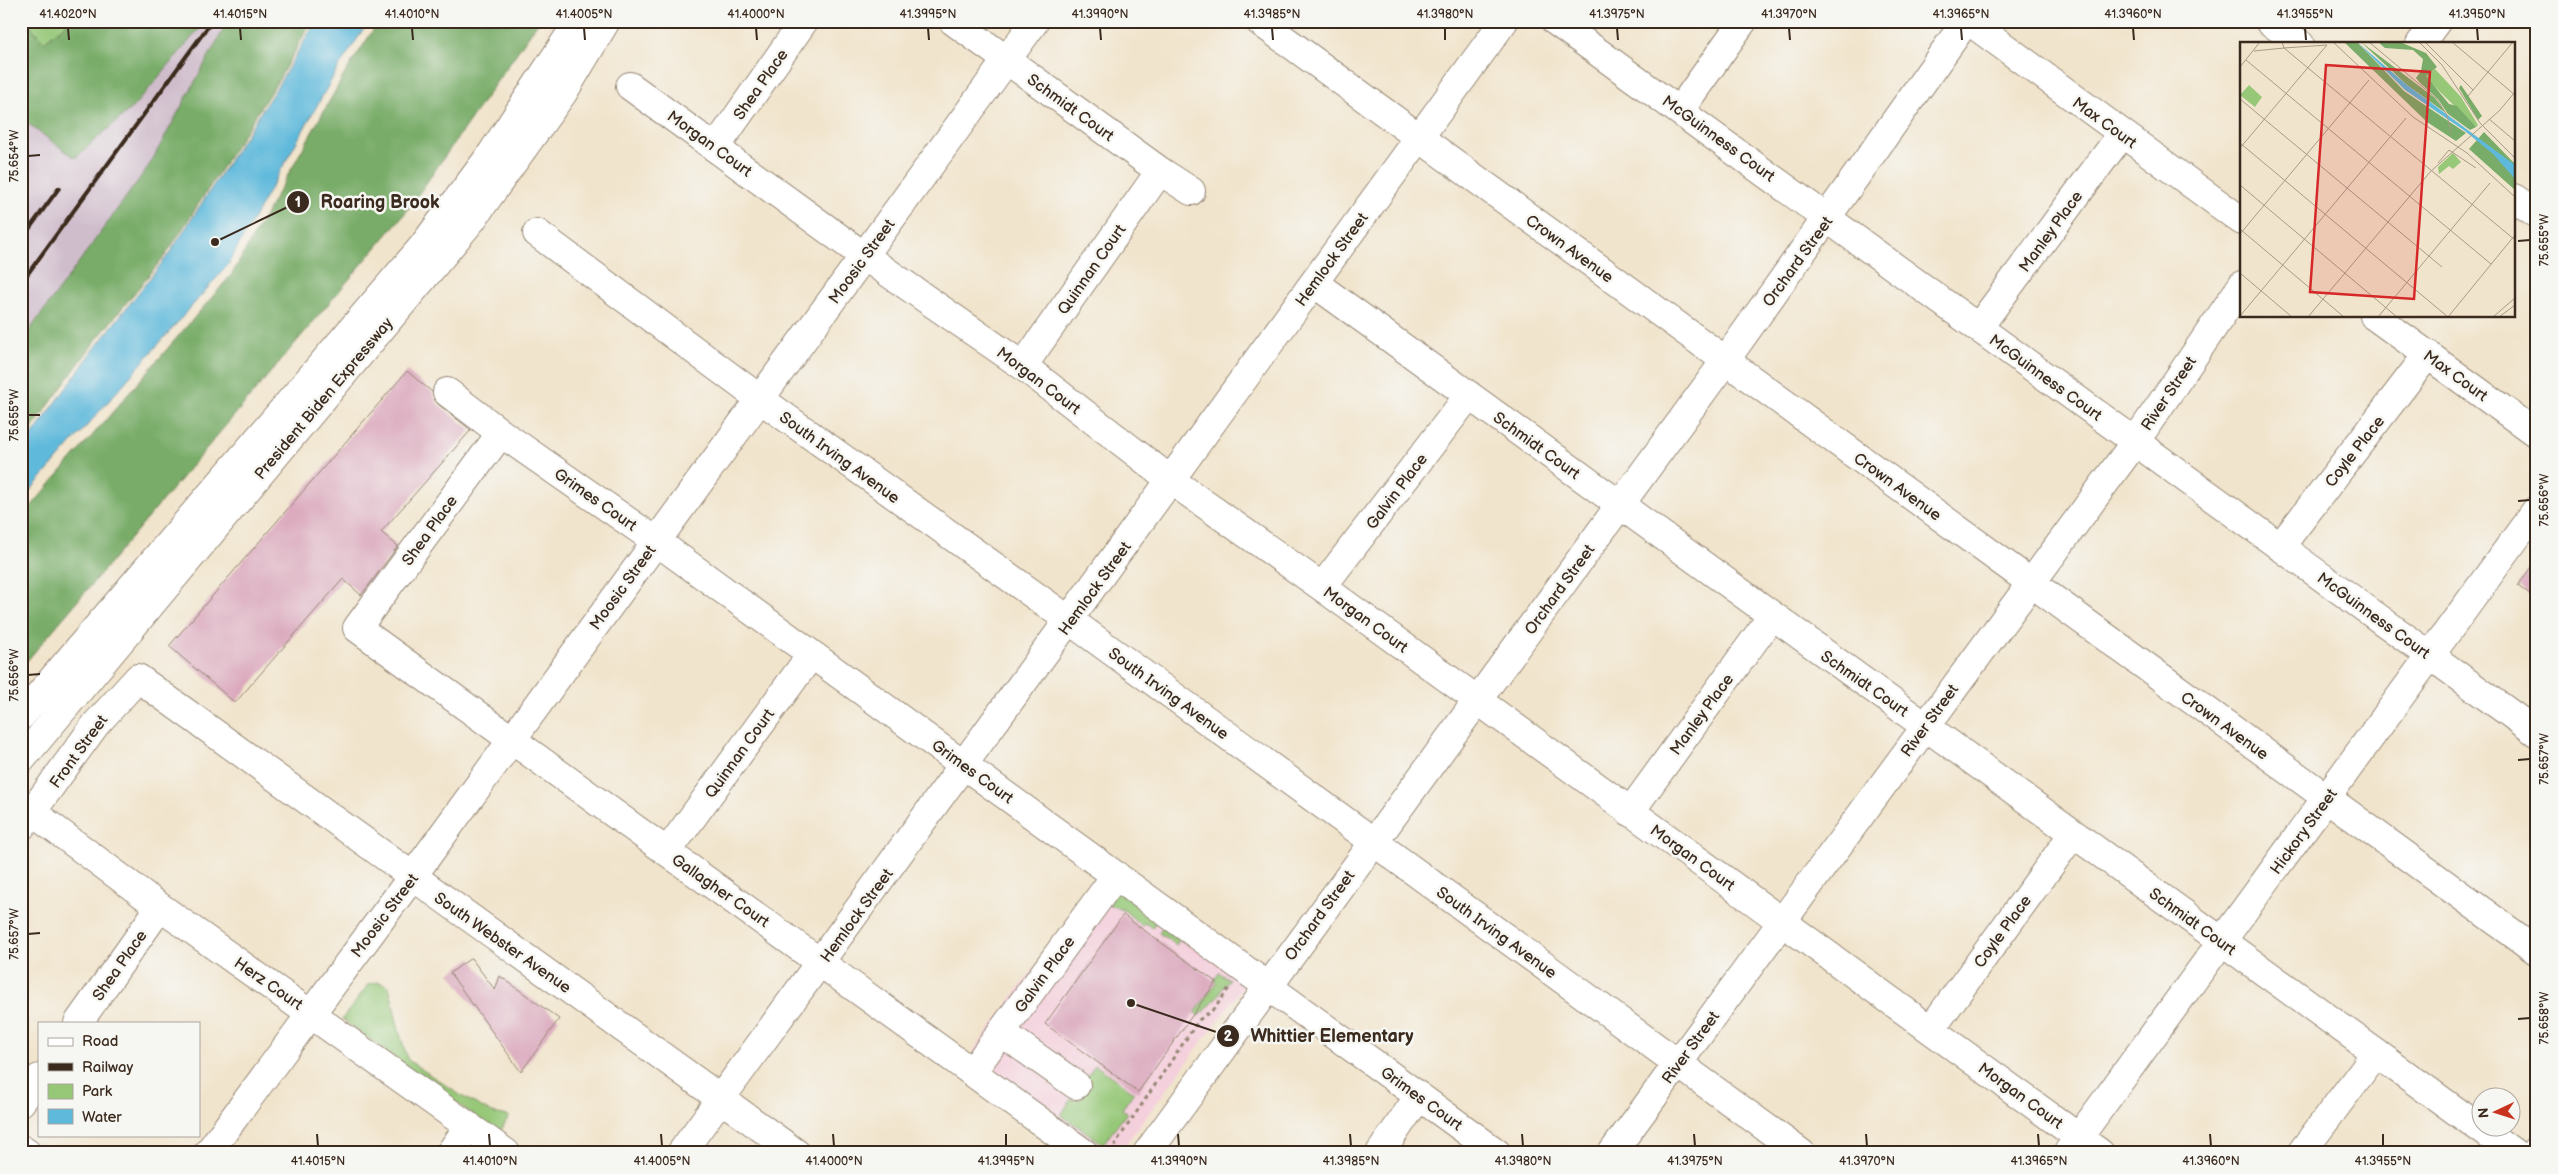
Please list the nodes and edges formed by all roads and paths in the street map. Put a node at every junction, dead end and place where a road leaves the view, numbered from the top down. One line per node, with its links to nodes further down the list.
1 (579, 21): 56 (main road, President Biden Expressway)
2 (606, 21): 60 (main road, President Biden Expressway)
3 (804, 21): 20 (main road, Shea Place)
4 (953, 21): 15 (main road, Schmidt Court)
5 (1035, 21): 15 (main road, Moosic Street)
6 (1259, 21): 19 (main road, Crown Avenue)
7 (1504, 21): 19 (main road, Hemlock Street)
8 (1555, 21): 17 (main road, McGuinness Court)
9 (1743, 21): 17 (main road)
10 (1968, 21): 18 (main road, Max Court); 25 (main road, Orchard Street)
11 (2269, 21): 13 (main road)
12 (2437, 21): 14 (main road)
13 (2297, 42)
14 (2421, 42)
15 (1007, 60): 21 (main road, Schmidt Court); 28 (main road, Moosic Street)
16 (630, 86): 20 (main road, Morgan Court)
17 (1680, 110): 25 (main road, McGuinness Court)
18 (2121, 134): 26 (main road, Max Court); 32 (main road, Manley Place)
19 (1418, 138): 29 (main road, Hemlock Street); 34 (main road, Crown Avenue)
20 (716, 147): 28 (main road, Morgan Court)
21 (1160, 171): 22 (main road, Schmidt Court); 35 (main road, Quinnan Court)
22 (1191, 191)
23 (2516, 199): 24 (main road)
24 (2537, 214)
25 (1828, 217): 32 (main road, McGuinness Court); 34 (main road, Orchard Street)
26 (2240, 220)
27 (538, 233): 38 (main road, South Irving Avenue)
28 (864, 256): 35 (main road, Morgan Court); 38 (main road, Moosic Street)
29 (1314, 283): 37 (main road, Schmidt Court); 42 (main road, Hemlock Street)
30 (2240, 288): 41 (main road, River Street)
31 (2377, 318): 33 (main road, Max Court)
32 (1978, 328): 41 (main road, McGuinness Court)
33 (2428, 354): 40 (main road, Max Court); 46 (main road, Coyle Place)
34 (1725, 360): 43 (main road, Orchard Street); 47 (main road, Crown Avenue)
35 (1023, 366): 42 (main road, Morgan Court)
36 (447, 392): 39 (main road, Grimes Court)
37 (1469, 394): 43 (main road, Schmidt Court); 48 (main road, Galvin Place)
38 (760, 399): 45 (main road, Moosic Street); 50 (main road, South Irving Avenue)
39 (501, 433): 45 (main road, Grimes Court); 51 (main road, Shea Place)
40 (2537, 434)
41 (2135, 442): 46 (main road, McGuinness Court); 47 (main road, River Street)
42 (1172, 481): 48 (main road, Morgan Court); 50 (main road, Hemlock Street)
43 (1619, 506): 49 (main road, Schmidt Court); 55 (main road, Orchard Street)
44 (2537, 509): 53 (main road, Hickory Street)
45 (656, 541): 52 (main road, Grimes Court); 59 (main road, Moosic Street)
46 (2280, 547): 53 (main road, McGuinness Court)
47 (2030, 582): 57 (main road, River Street); 62 (main road, Crown Avenue)
48 (1322, 587): 55 (main road, Morgan Court)
49 (1772, 616): 57 (main road, Schmidt Court); 63 (main road, Manley Place)
50 (1069, 620): 61 (main road, Hemlock Street); 66 (main road, South Irving Avenue)
51 (358, 628): 59 (main road, Gallagher Court)
52 (811, 655): 61 (main road, Grimes Court); 67 (main road, Quinnan Court)
53 (2430, 656): 58 (main road, McGuinness Court); 62 (main road, Hickory Street)
54 (138, 678): 64 (main road, Front Street); 69 (main road, South Webster Avenue)
55 (1477, 701): 63 (main road, Morgan Court); 66 (main road, Orchard Street)
56 (21, 716)
57 (1925, 725): 65 (main road, Schmidt Court); 71 (main road, River Street)
58 (2537, 733)
59 (511, 738): 67 (main road, Gallagher Court); 69 (main road, Moosic Street)
60 (21, 760)
61 (965, 765): 68 (main road, Grimes Court); 74 (main road, Hemlock Street)
62 (2327, 798): 72 (main road, Hickory Street); 73 (main road, Crown Avenue)
63 (1630, 812): 71 (main road, Morgan Court)
64 (27, 820): 70 (main road, Herz Court)
65 (2073, 834): 72 (main road, Schmidt Court); 79 (main road, Coyle Place)
66 (1372, 842): 76 (main road, Orchard Street); 82 (main road, South Irving Avenue)
67 (667, 852): 74 (main road, Gallagher Court)
68 (1116, 875): 76 (main road, Grimes Court); 80 (main road, Galvin Place)
69 (412, 877): 77 (main road, Moosic Street); 87 (main road, South Webster Avenue)
70 (160, 907): 77 (main road, Herz Court); 78 (main road, Shea Place)
71 (1782, 922): 79 (main road, Morgan Court); 82 (main road, River Street)
72 (2222, 942): 81 (main road, Schmidt Court); 90 (main road, Hickory Street)
73 (2537, 951)
74 (822, 962): 83 (main road, Gallagher Court); 87 (main road, Hemlock Street)
75 (1233, 984): 100 (path)
76 (1268, 986): 86 (main road, Grimes Court); 101 (main road, Orchard Street)
77 (311, 1012): 89 (main road, Herz Court); 94 (main road, Moosic Street)
78 (79, 1022)
79 (1931, 1029): 90 (main road, Morgan Court)
80 (1001, 1032): 83 (main road, Galvin Place); 85 (main road)
81 (2376, 1053): 106 (main road); 107 (main road, Schmidt Court)
82 (1678, 1063): 104 (main road, River Street); 105 (main road, South Irving Avenue)
83 (972, 1072): 99 (main road, Gallagher Court)
84 (38, 1079): 88 (main road)
85 (1076, 1085)
86 (1420, 1096): 102 (main road); 103 (main road, Grimes Court)
87 (721, 1097): 97 (main road, Hemlock Street); 98 (main road, South Webster Avenue)
88 (21, 1102)
89 (469, 1126): 95 (main road); 96 (main road, Herz Court)
90 (2082, 1148)
91 (21, 1149): 93 (main road)
92 (2537, 1149): 108 (main road)
93 (27, 1153)
94 (208, 1153)
95 (450, 1153)
96 (506, 1153)
97 (681, 1153)
98 (796, 1153)
99 (1084, 1153)
100 (1114, 1153)
101 (1147, 1153)
102 (1380, 1153)
103 (1498, 1153)
104 (1612, 1153)
105 (1801, 1153)
106 (2301, 1153)
107 (2514, 1153)
108 (2534, 1153)

